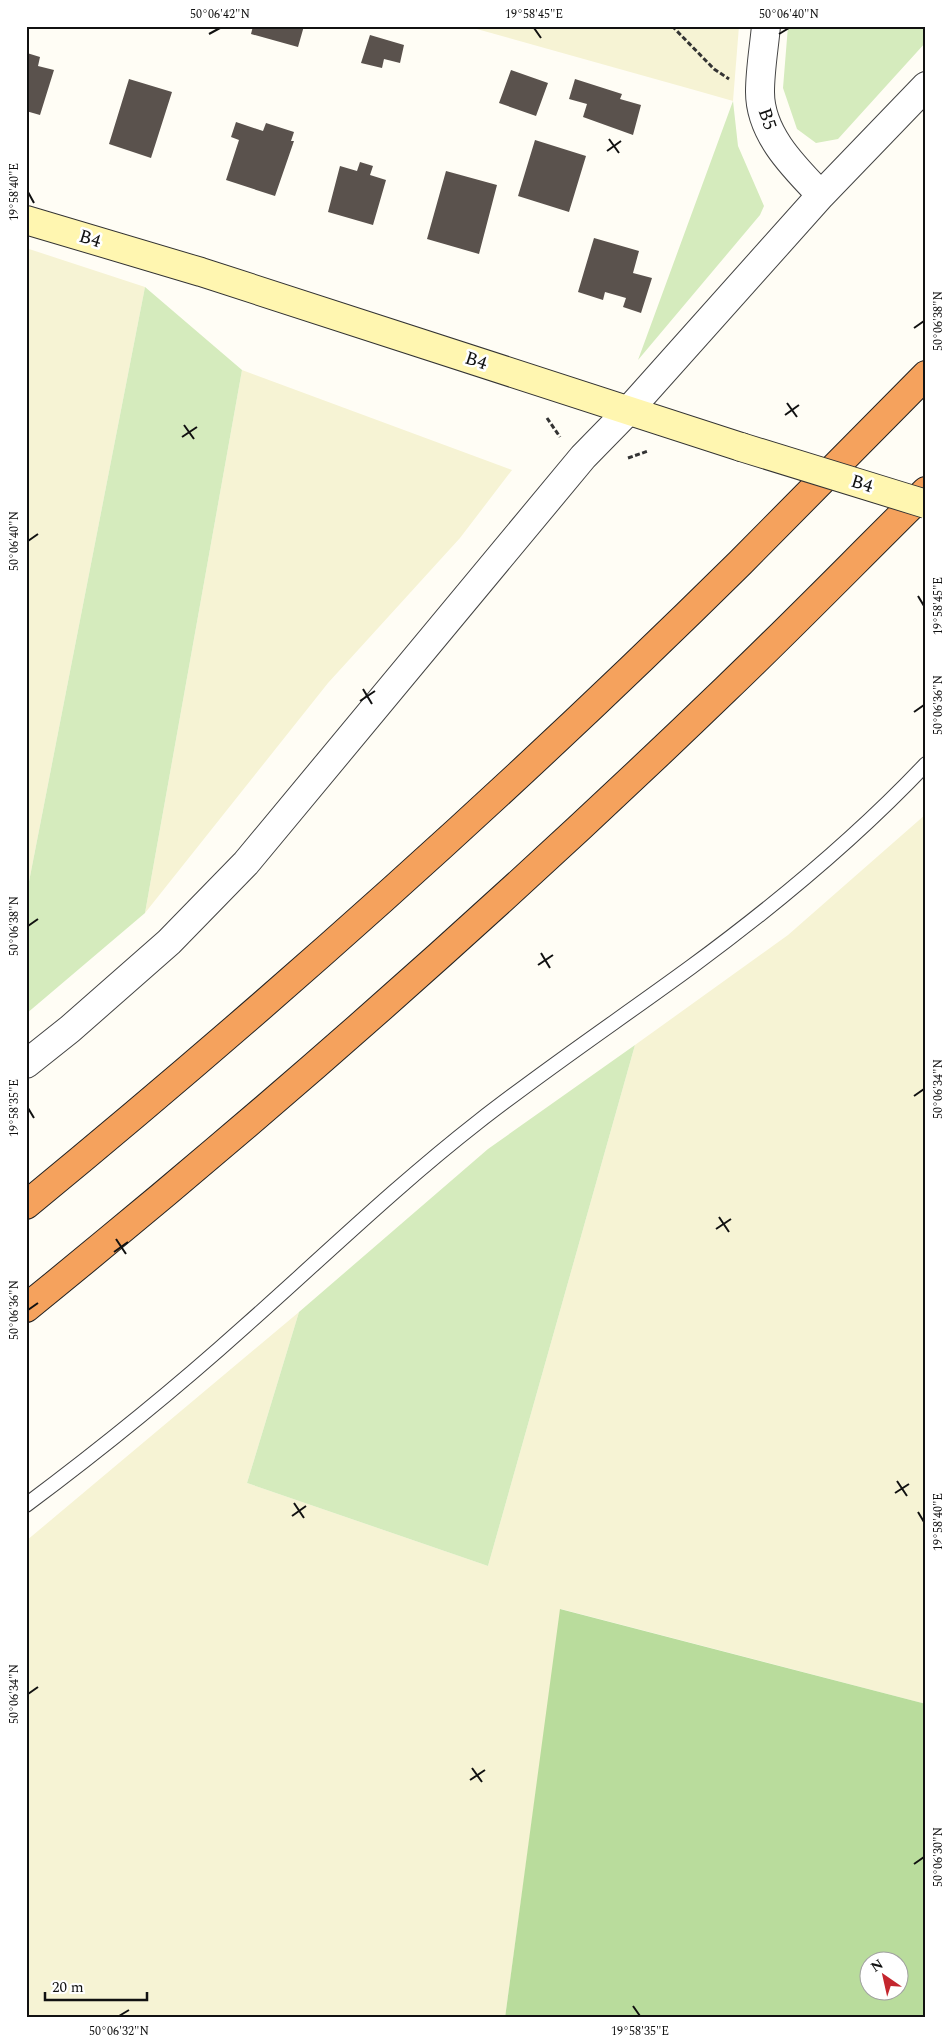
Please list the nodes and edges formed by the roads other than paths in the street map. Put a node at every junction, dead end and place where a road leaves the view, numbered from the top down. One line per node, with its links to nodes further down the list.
1 (766, 26): 3 (street, B5)
2 (926, 86): 3 (street)
3 (821, 195): 6 (street)
4 (26, 220): 6 (street, B4)
5 (926, 375): 11 (highway)
6 (628, 411): 8 (street, B4, bridge); 10 (street)
7 (926, 491): 12 (highway)
8 (926, 504)
9 (926, 764): 13 (lane)
10 (26, 1064)
11 (26, 1205)
12 (26, 1308)
13 (26, 1505)

